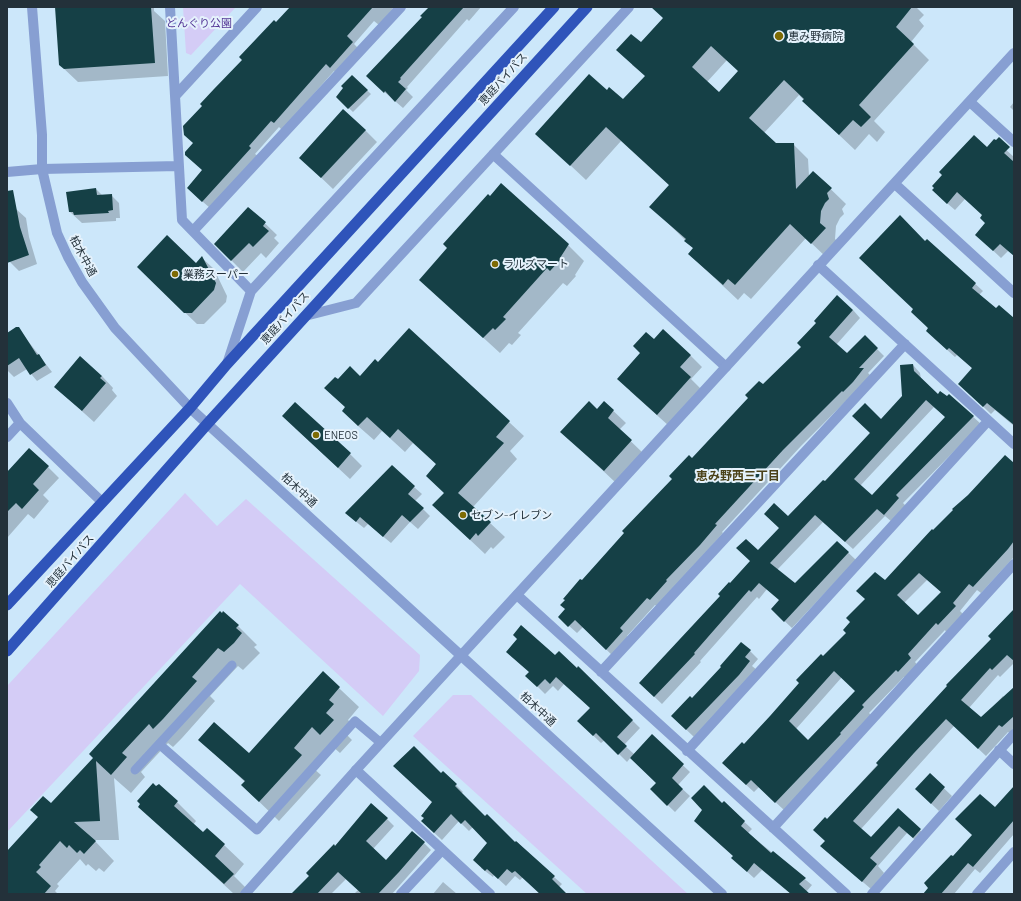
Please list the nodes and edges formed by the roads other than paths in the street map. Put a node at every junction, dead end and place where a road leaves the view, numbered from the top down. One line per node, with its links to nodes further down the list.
1 (32, 7): 15 (street, 柏木中通)
2 (170, 7): 10 (street)
3 (256, 7): 10 (street)
4 (401, 7): 18 (street)
5 (514, 7): 20 (street)
6 (554, 7): 24 (highway, 恵庭バイパス)
7 (587, 7): 22 (highway, 恵庭バイパス)
8 (629, 7): 13 (street)
9 (1014, 53): 11 (street)
10 (176, 96): 14 (street)
11 (970, 102): 12 (street); 17 (street)
12 (1014, 142)
13 (493, 154): 22 (street); 25 (street)
14 (178, 166): 15 (street); 18 (street)
15 (42, 169): 16 (street); 27 (street, 柏木中通)
16 (7, 172)
17 (894, 184): 19 (street); 21 (street)
18 (193, 231): 20 (street)
19 (818, 265): 23 (street); 25 (street)
20 (251, 291): 24 (street)
21 (1014, 293)
22 (305, 316): 30 (highway, 恵庭バイパス)
23 (905, 344): 28 (street); 40 (street)
24 (227, 364): 27 (highway, 恵庭バイパス)
25 (726, 367): 35 (street)
26 (7, 403): 29 (street)
27 (190, 408): 30 (street, 柏木中通); 33 (highway, 恵庭バイパス)
28 (988, 421): 32 (street); 45 (street)
29 (20, 423): 31 (street); 33 (street)
30 (208, 423): 37 (highway, 恵庭バイパス); 38 (street, 柏木中通)
31 (7, 437)
32 (1014, 444)
33 (101, 502): 36 (highway, 恵庭バイパス)
34 (1014, 564): 49 (street)
35 (517, 595): 38 (street); 40 (street)
36 (7, 605)
37 (7, 651)
38 (462, 657): 42 (street); 55 (street, 柏木中通)
39 (232, 665): 43 (lane)
40 (601, 672): 45 (street)
41 (1014, 734): 44 (street)
42 (381, 743): 43 (lane); 48 (street)
43 (159, 744): 47 (lane)
44 (999, 750): 46 (street); 57 (street)
45 (687, 751): 49 (street)
46 (1014, 764)
47 (134, 770)
48 (356, 770): 50 (street); 52 (street)
49 (773, 828): 56 (street)
50 (442, 850): 53 (street); 54 (street)
51 (1014, 852): 58 (street)
52 (245, 894)
53 (401, 894)
54 (490, 894)
55 (722, 894)
56 (846, 894)
57 (872, 894)
58 (977, 894)

